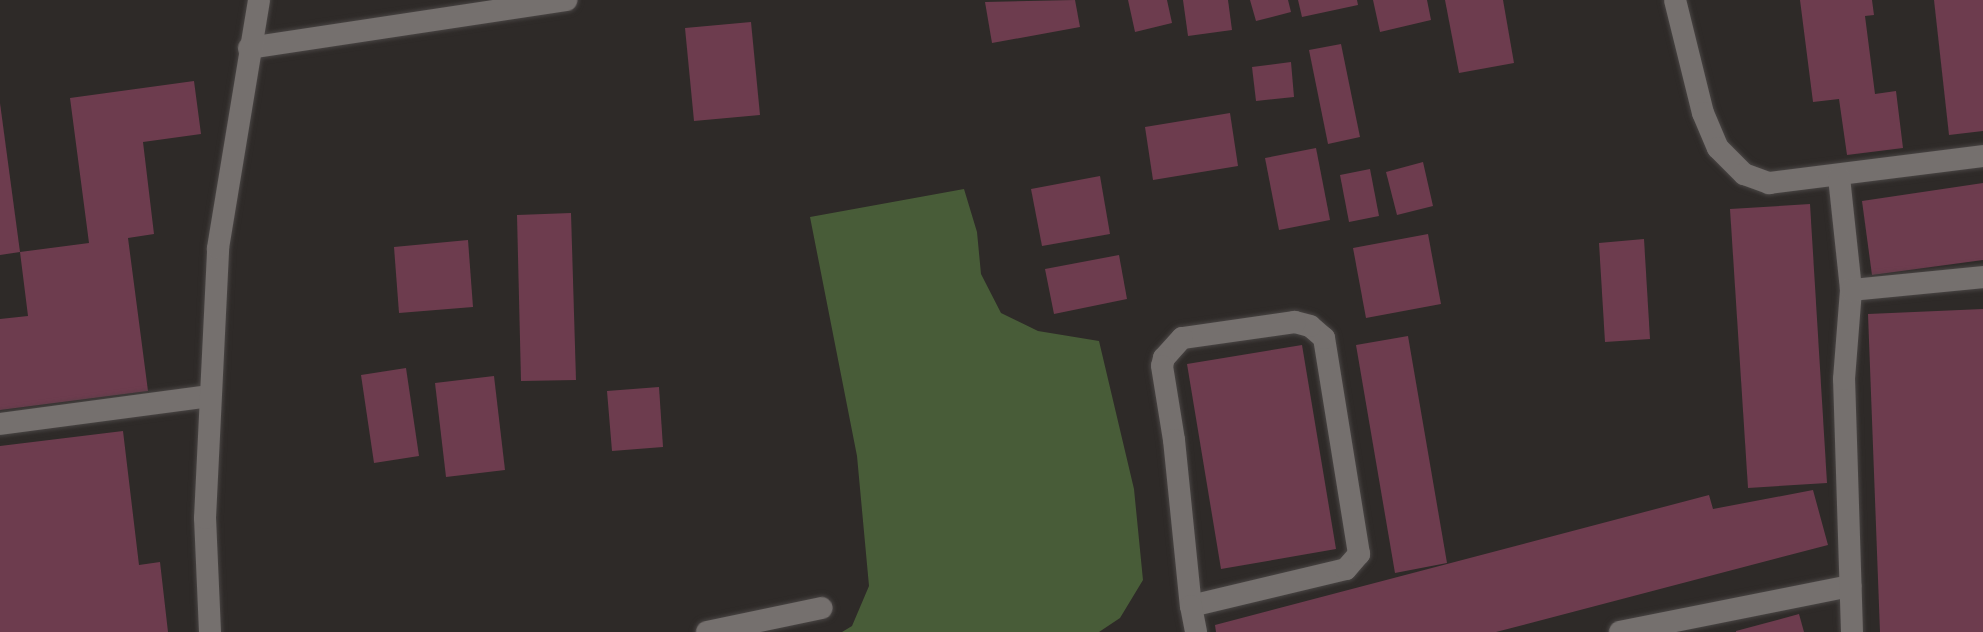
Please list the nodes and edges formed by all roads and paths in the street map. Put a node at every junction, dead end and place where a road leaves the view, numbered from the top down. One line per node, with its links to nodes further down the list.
1 (259, 0): 4 (street)
2 (566, 0): 4 (street)
3 (1675, 0): 6 (street)
4 (249, 48): 9 (street)
5 (1983, 156): 6 (street)
6 (1839, 177): 8 (street)
7 (1983, 277): 8 (street)
8 (1851, 290): 11 (street)
9 (210, 396): 10 (street); 14 (street)
10 (0, 424)
11 (1850, 586): 17 (street); 18 (street)
12 (1191, 606): 12 (street); 16 (street)
13 (822, 608): 15 (street)
14 (210, 632)
15 (707, 632)
16 (1196, 632)
17 (1620, 632)
18 (1852, 632)

